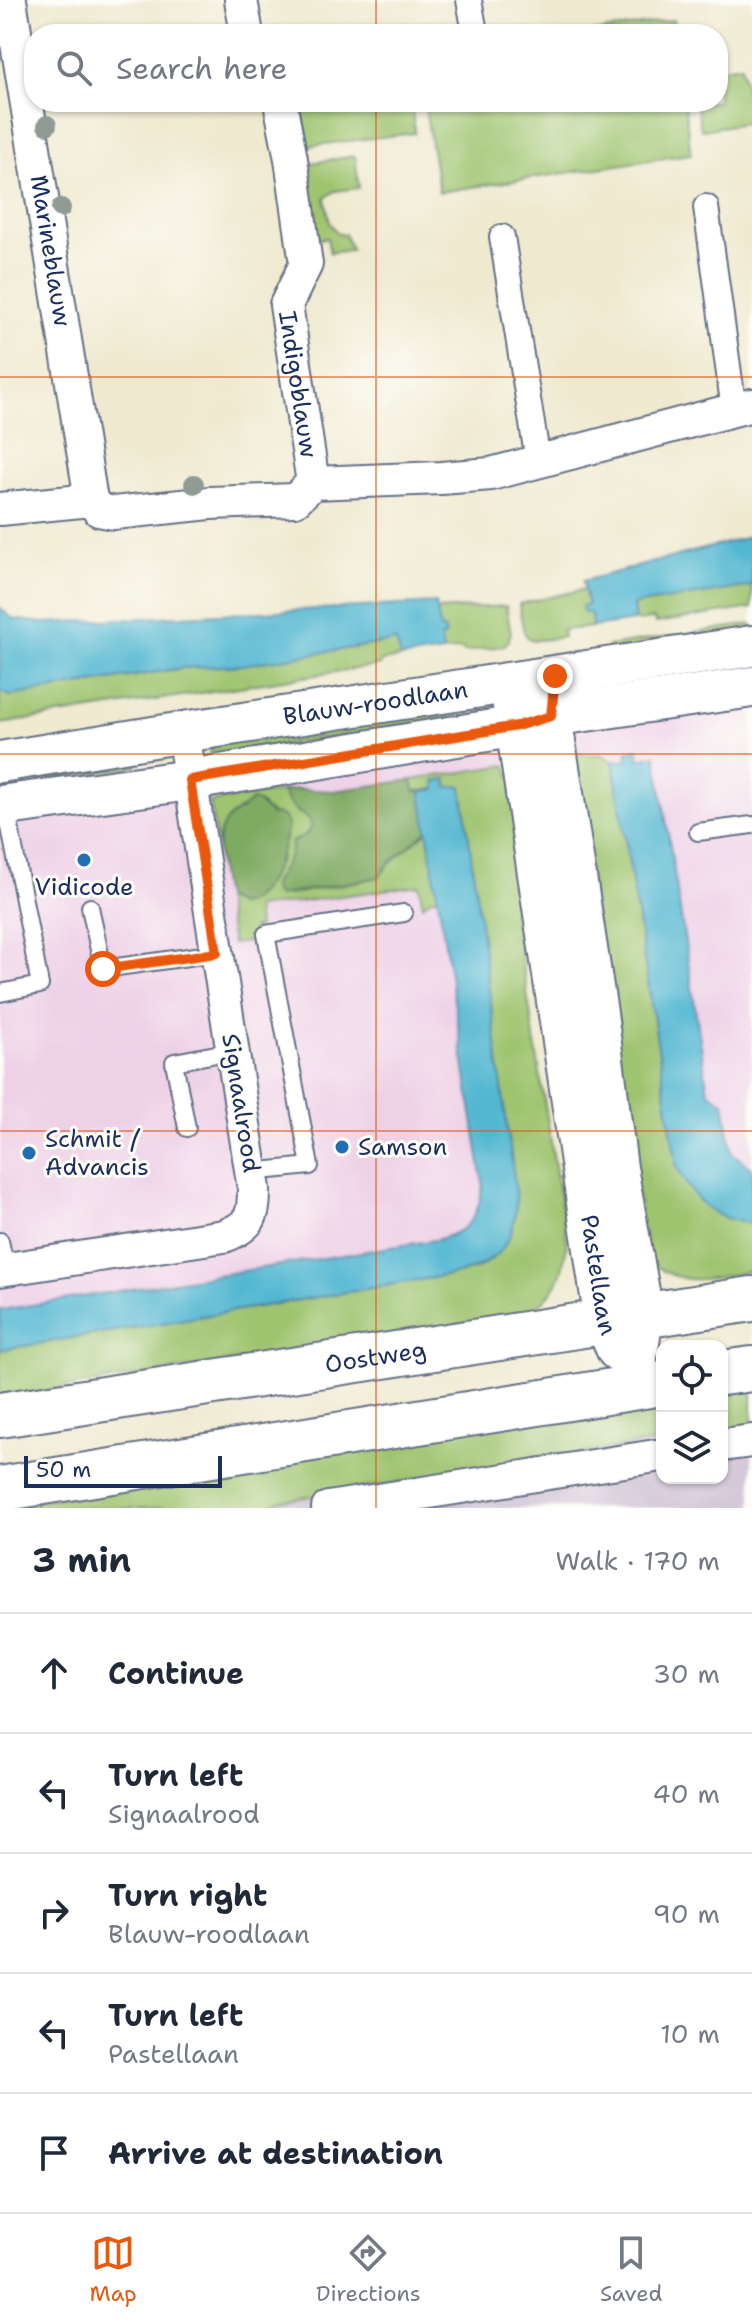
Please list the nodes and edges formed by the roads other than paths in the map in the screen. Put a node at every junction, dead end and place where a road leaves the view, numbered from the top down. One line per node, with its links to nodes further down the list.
1 (10, 0): 6 (street, Marineblauw)
2 (241, 0): 4 (street)
3 (469, 0): 5 (street)
4 (245, 24)
5 (473, 24)
6 (24, 86)
7 (28, 112): 14 (street, Marineblauw)
8 (282, 112): 13 (street, Indigoblauw)
9 (706, 207): 11 (street)
10 (502, 237): 12 (street)
11 (743, 407): 12 (street)
12 (538, 461): 13 (street)
13 (313, 483): 14 (street)
14 (91, 500): 15 (street)
15 (0, 509)
16 (752, 646): 17 (street, Blauw-roodlaan)
17 (555, 676): 18 (street, Blauw-roodlaan); 20 (street, Pastellaan)
18 (509, 684): 20 (street, Pastellaan); 21 (street, Blauw-roodlaan)
19 (752, 687): 20 (street, Blauw-roodlaan)
20 (534, 721): 23 (street, Blauw-roodlaan); 36 (street, Pastellaan)
21 (183, 732): 22 (street, Blauw-roodlaan); 23 (street, Signaalrood)
22 (0, 762)
23 (190, 780): 24 (street, Blauw-roodlaan); 29 (street, Signaalrood)
24 (3, 806): 30 (lane)
25 (752, 825): 26 (lane)
26 (698, 832)
27 (90, 907): 29 (lane)
28 (404, 913): 33 (lane)
29 (217, 953): 31 (street, Signaalrood)
30 (0, 993)
31 (232, 1051): 32 (lane); 33 (street, Signaalrood)
32 (187, 1128)
33 (251, 1172): 34 (street, Signaalrood)
34 (2, 1260)
35 (752, 1299): 36 (main road, Oostweg)
36 (624, 1318): 39 (street, Pastellaan); 40 (main road, Oostweg)
37 (752, 1369): 38 (main road)
38 (728, 1372)
39 (647, 1385): 44 (main road)
40 (0, 1415)
41 (752, 1441): 42 (street)
42 (728, 1444)
43 (656, 1456): 45 (street)
44 (0, 1489)
45 (328, 1508)

